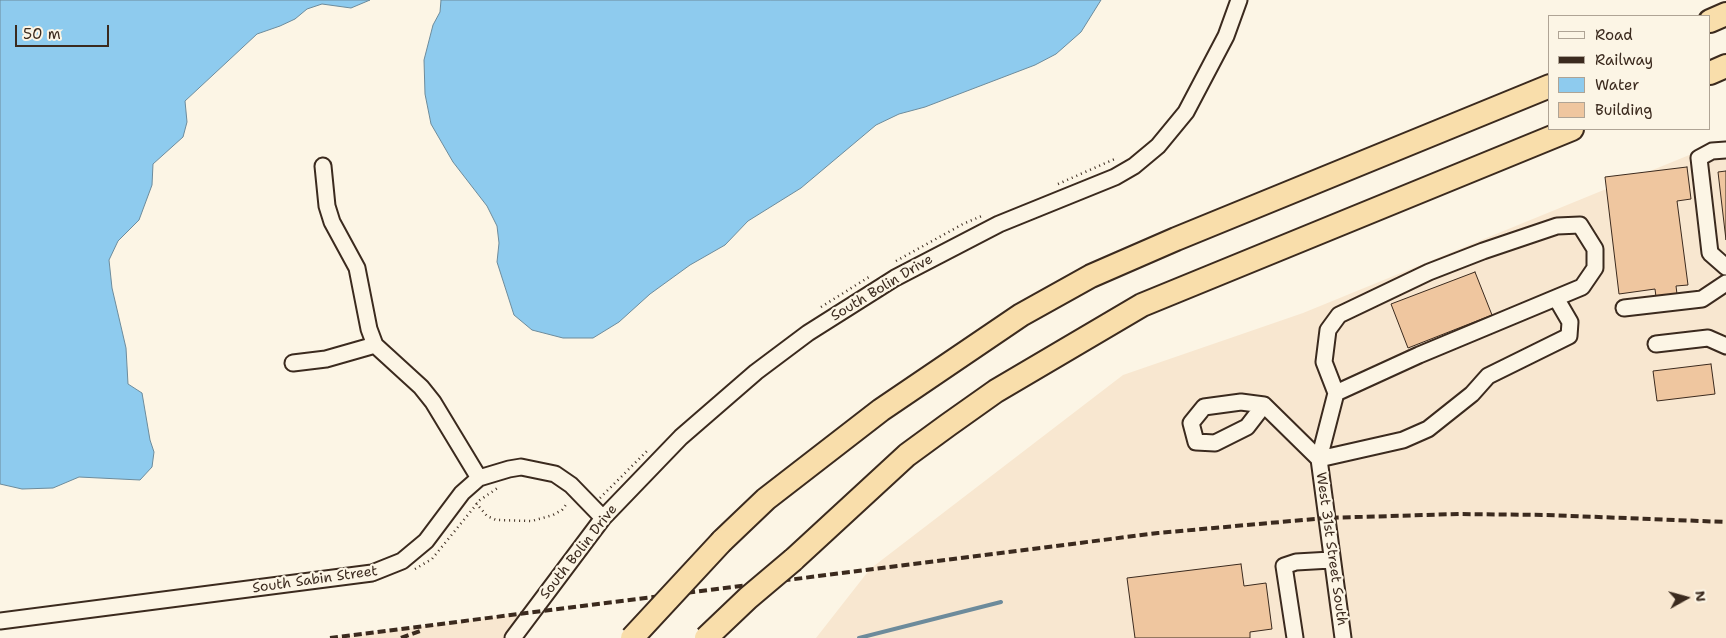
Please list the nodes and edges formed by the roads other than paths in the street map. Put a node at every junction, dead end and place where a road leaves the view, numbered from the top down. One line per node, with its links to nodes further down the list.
1 (1240, 0): 22 (street, South Bolin Drive)
2 (1726, 14): 3 (highway)
3 (1711, 21)
4 (1726, 66): 5 (highway)
5 (1711, 73)
6 (1548, 87): 26 (highway, bridge)
7 (1570, 130): 27 (highway, bridge)
8 (1726, 150): 10 (street)
9 (322, 166): 15 (street)
10 (1726, 267)
11 (1726, 283): 13 (street)
12 (1556, 298): 18 (street); 18 (street); 20 (street)
13 (1624, 308)
14 (1656, 344): 16 (street)
15 (375, 345): 17 (street); 21 (street)
16 (1726, 346)
17 (293, 363)
18 (1336, 393): 20 (street)
19 (1264, 405): 20 (street)
20 (1319, 459): 23 (street, West 31st Street South)
21 (479, 478): 22 (street, South Sabin Street); 24 (street, South Sabin Street)
22 (603, 518): 25 (street, South Bolin Drive)
23 (1331, 560): 28 (street); 29 (street, West 31st Street South)
24 (0, 621)
25 (513, 638)
26 (632, 638)
27 (706, 638)
28 (1295, 638)
29 (1343, 638)

